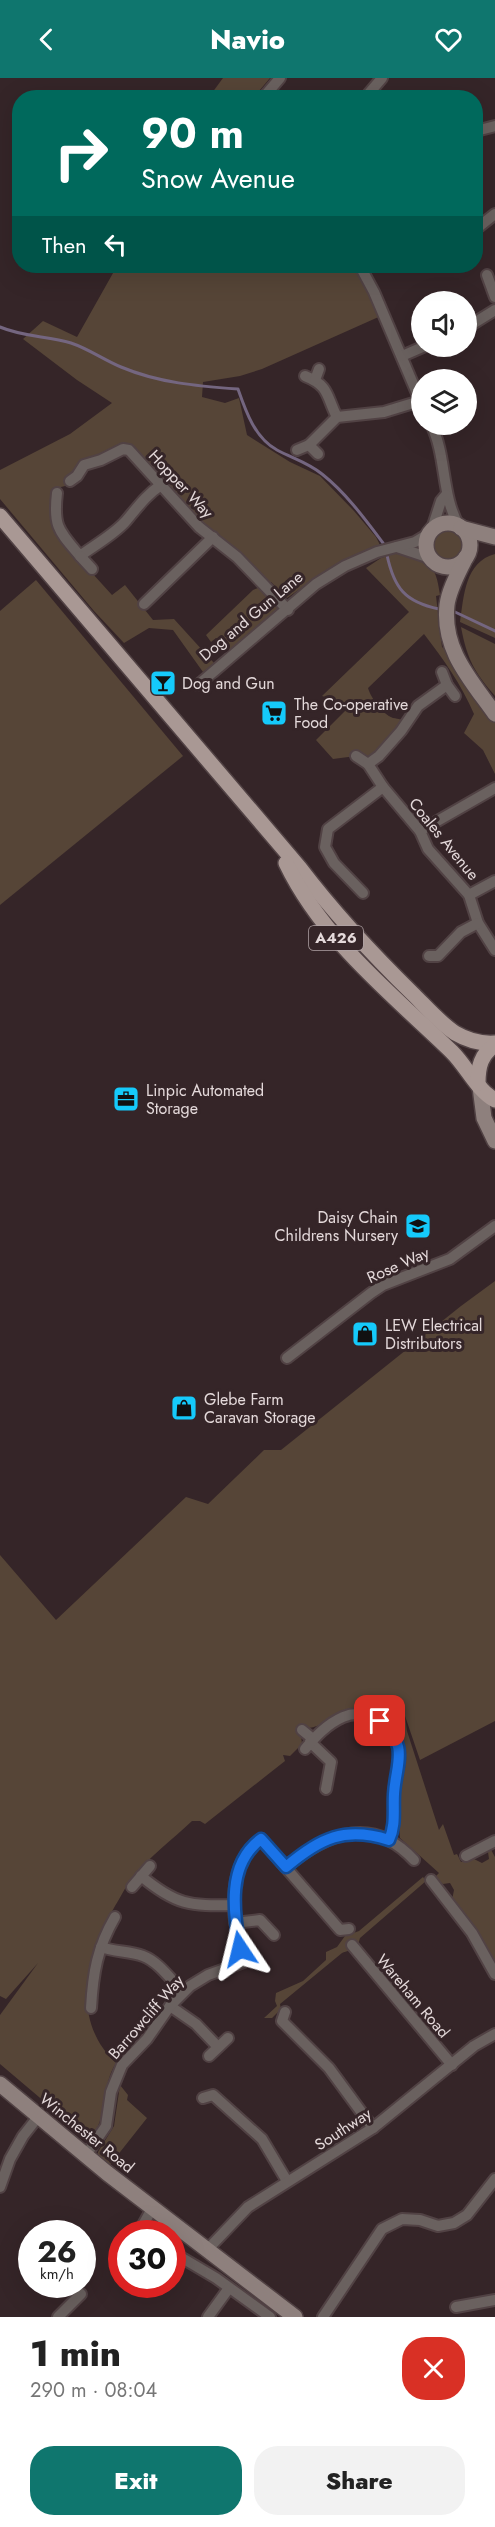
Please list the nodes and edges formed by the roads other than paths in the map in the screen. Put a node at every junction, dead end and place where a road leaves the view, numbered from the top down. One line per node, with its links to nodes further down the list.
1 (382, 78): 2 (street)
2 (372, 90)
3 (495, 213): 4 (street)
4 (483, 223)
5 (363, 273): 11 (street)
6 (487, 275): 7 (street)
7 (495, 297)
8 (495, 310): 9 (street)
9 (477, 321)
10 (411, 352): 11 (street)
11 (402, 356): 13 (street)
12 (319, 369): 15 (street)
13 (411, 378)
14 (411, 405): 15 (street)
15 (337, 417): 17 (street)
16 (434, 435): 23 (street)
17 (309, 445): 18 (street); 19 (street)
18 (297, 450)
19 (318, 453)
20 (70, 481): 21 (street, Hopper Way)
21 (161, 484): 27 (street, Hopper Way); 31 (street)
22 (57, 493): 31 (street)
23 (446, 495): 25 (street); 26 (street)
24 (0, 516): 48 (main road, A426)
25 (460, 527): 26 (street); 28 (street); 32 (street)
26 (430, 532): 30 (street, Dog and Gun Lane); 33 (street)
27 (213, 537): 36 (street); 37 (street, Hopper Way)
28 (495, 537)
29 (495, 544): 32 (street)
30 (394, 547): 33 (street); 37 (street, Dog and Gun Lane)
31 (80, 556): 34 (street)
32 (467, 556): 33 (street); 35 (street)
33 (435, 561): 35 (street)
34 (92, 569)
35 (447, 603): 42 (street)
36 (144, 604)
37 (288, 610): 39 (street, Dog and Gun Lane)
38 (442, 672): 40 (street)
39 (198, 685)
40 (447, 685): 41 (street); 44 (street)
41 (455, 696)
42 (495, 714)
43 (357, 756): 44 (street, Coales Avenue)
44 (368, 764): 45 (street, Coales Avenue)
45 (383, 787): 47 (street, Coales Avenue); 50 (street)
46 (495, 788): 47 (street)
47 (420, 831): 51 (street, Coales Avenue)
48 (277, 843): 55 (main road, A426); 56 (main road, A426)
49 (495, 881): 51 (street)
50 (363, 893)
51 (469, 895): 52 (street, Coales Avenue)
52 (478, 923): 53 (street, Coales Avenue); 54 (street)
53 (495, 950)
54 (429, 956)
55 (495, 1044): 56 (main road)
56 (479, 1085): 57 (main road); 58 (street)
57 (495, 1100)
58 (494, 1131)
59 (495, 1226): 60 (street, Rose Way)
60 (287, 1358)
61 (302, 1730): 62 (street)
62 (309, 1743): 63 (street); 64 (street)
63 (326, 1790)
64 (389, 1840): 67 (street); 69 (street)
65 (495, 1841): 66 (street)
66 (466, 1856)
67 (414, 1860)
68 (150, 1866): 70 (street)
69 (286, 1867): 73 (street, Barrowcliff Way); 76 (street)
70 (141, 1876): 72 (street); 73 (street)
71 (431, 1880): 80 (street)
72 (132, 1887)
73 (234, 1905): 75 (street, Barrowcliff Way)
74 (115, 1917): 79 (street)
75 (235, 1923): 77 (street); 81 (street, Barrowcliff Way)
76 (349, 1929)
77 (274, 1935)
78 (352, 1946): 89 (street, Wareham Road)
79 (101, 1947): 81 (street); 83 (street)
80 (495, 1974)
81 (183, 1992): 82 (street, Barrowcliff Way)
82 (170, 2006): 87 (street); 94 (street, Barrowcliff Way)
83 (91, 2008)
84 (280, 2019): 93 (street)
85 (495, 2034): 89 (street, Southway)
86 (228, 2038): 87 (street)
87 (218, 2047): 88 (street)
88 (209, 2056)
89 (452, 2064): 93 (street, Southway)
90 (0, 2084): 92 (street, Winchester Road)
91 (210, 2092): 97 (street)
92 (38, 2117): 94 (street, Winchester Road); 95 (street)
93 (374, 2128): 97 (street, Southway)
94 (86, 2155): 99 (street, Winchester Road)
95 (5, 2157): 98 (street)
96 (495, 2179): 111 (street)
97 (287, 2181): 101 (street, Southway)
98 (0, 2187)
99 (153, 2207): 100 (street); 101 (street, Winchester Road)
100 (145, 2220)
101 (208, 2249): 110 (street, Winchester Road)
102 (186, 2261): 103 (street)
103 (229, 2288): 108 (street); 109 (street)
104 (77, 2298): 107 (street)
105 (495, 2300): 106 (street)
106 (456, 2307)
107 (60, 2316)
108 (208, 2317)
109 (270, 2317)
110 (295, 2317)
111 (323, 2317)

